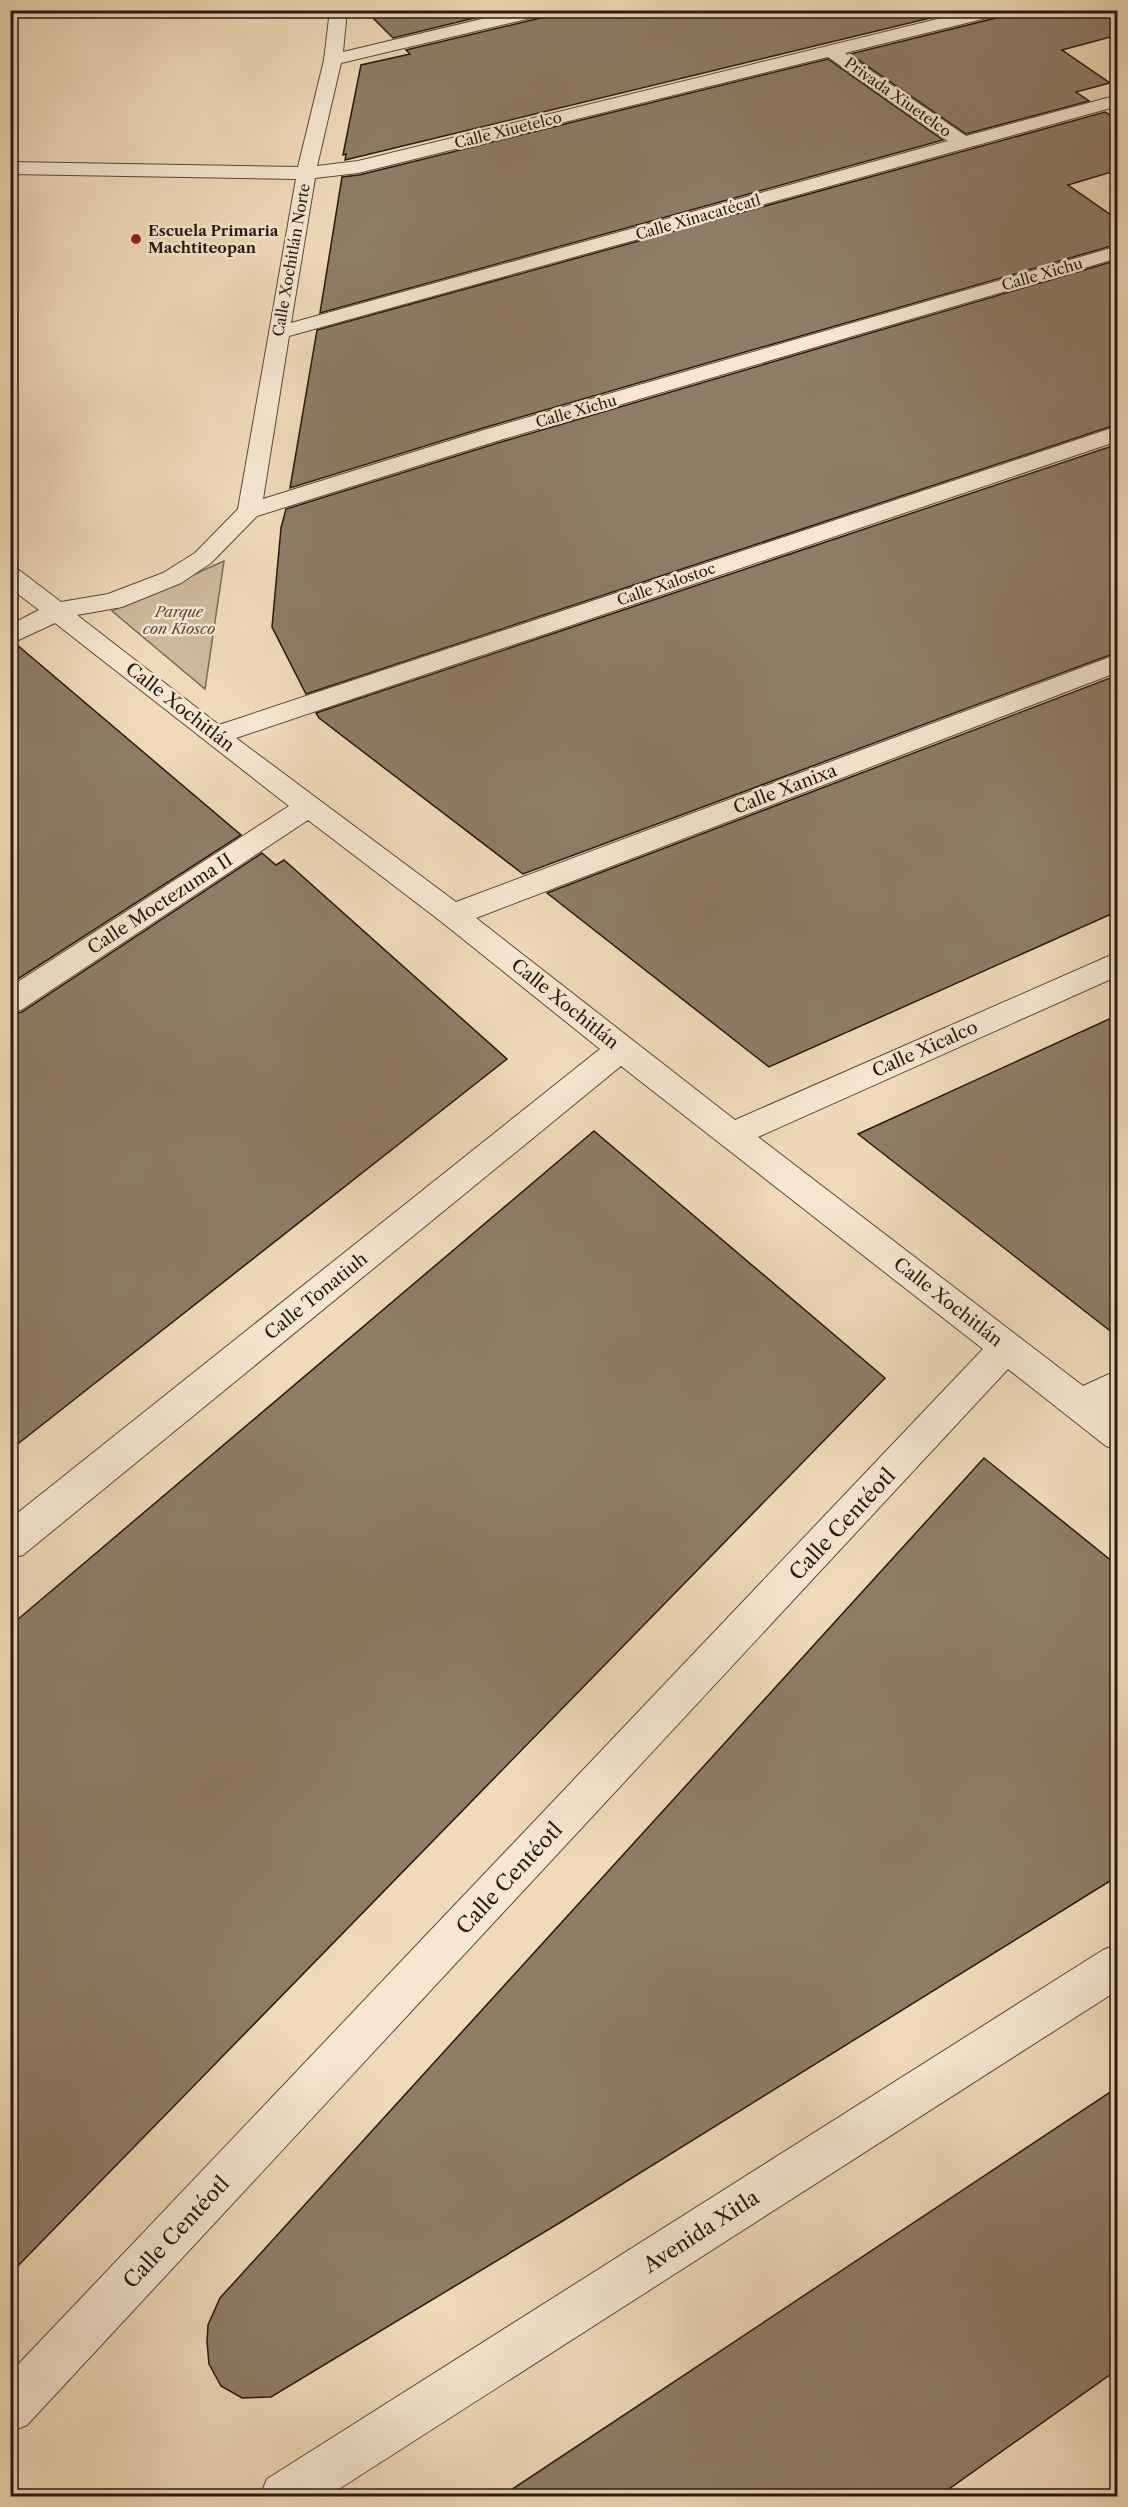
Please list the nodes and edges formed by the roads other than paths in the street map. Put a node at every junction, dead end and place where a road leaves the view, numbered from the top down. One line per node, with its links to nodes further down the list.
1 (339, 10): 5 (street, Calle Xochitlán Norte)
2 (542, 10): 5 (street)
3 (996, 10): 4 (street, Calle Xiuetelco)
4 (832, 52): 7 (street, Privada Xiuetelco); 9 (street, Calle Xiuetelco)
5 (333, 60): 9 (street, Calle Xochitlán Norte)
6 (1118, 100): 7 (street, Calle Xinacatécatl)
7 (963, 143): 11 (street, Calle Xinacatécatl)
8 (10, 168): 9 (street, Calle Xiuetelco)
9 (306, 172): 11 (street, Calle Xochitlán Norte)
10 (1113, 258): 13 (street, Calle Xichu)
11 (278, 333): 13 (street, Calle Xochitlán Norte)
12 (1118, 433): 18 (street, Calle Xalostoc)
13 (249, 511): 15 (street, Calle Xichu)
14 (10, 575): 15 (street, Calle Xochitlán)
15 (57, 611): 16 (street, Calle Xichu); 18 (street, Calle Xochitlán)
16 (10, 636)
17 (1118, 662): 20 (street, Calle Xanixa)
18 (215, 736): 19 (street, Calle Xochitlán)
19 (309, 806): 20 (street, Calle Xochitlán); 22 (street, Calle Moctezuma II)
20 (453, 915): 23 (street, Calle Xochitlán)
21 (1118, 963): 24 (street, Calle Xicalco)
22 (10, 1002)
23 (621, 1049): 24 (street, Calle Xochitlán); 29 (street, Calle Tonatiuh)
24 (732, 1135): 25 (street, Calle Xochitlán)
25 (1007, 1347): 27 (street, Calle Xochitlán); 31 (street, Calle Centéotl)
26 (1118, 1386): 27 (street)
27 (1080, 1406): 28 (street, Calle Xochitlán)
28 (1118, 1434)
29 (10, 1542)
30 (1118, 1965): 32 (street, Avenida Xitla)
31 (10, 2408)
32 (284, 2496)

